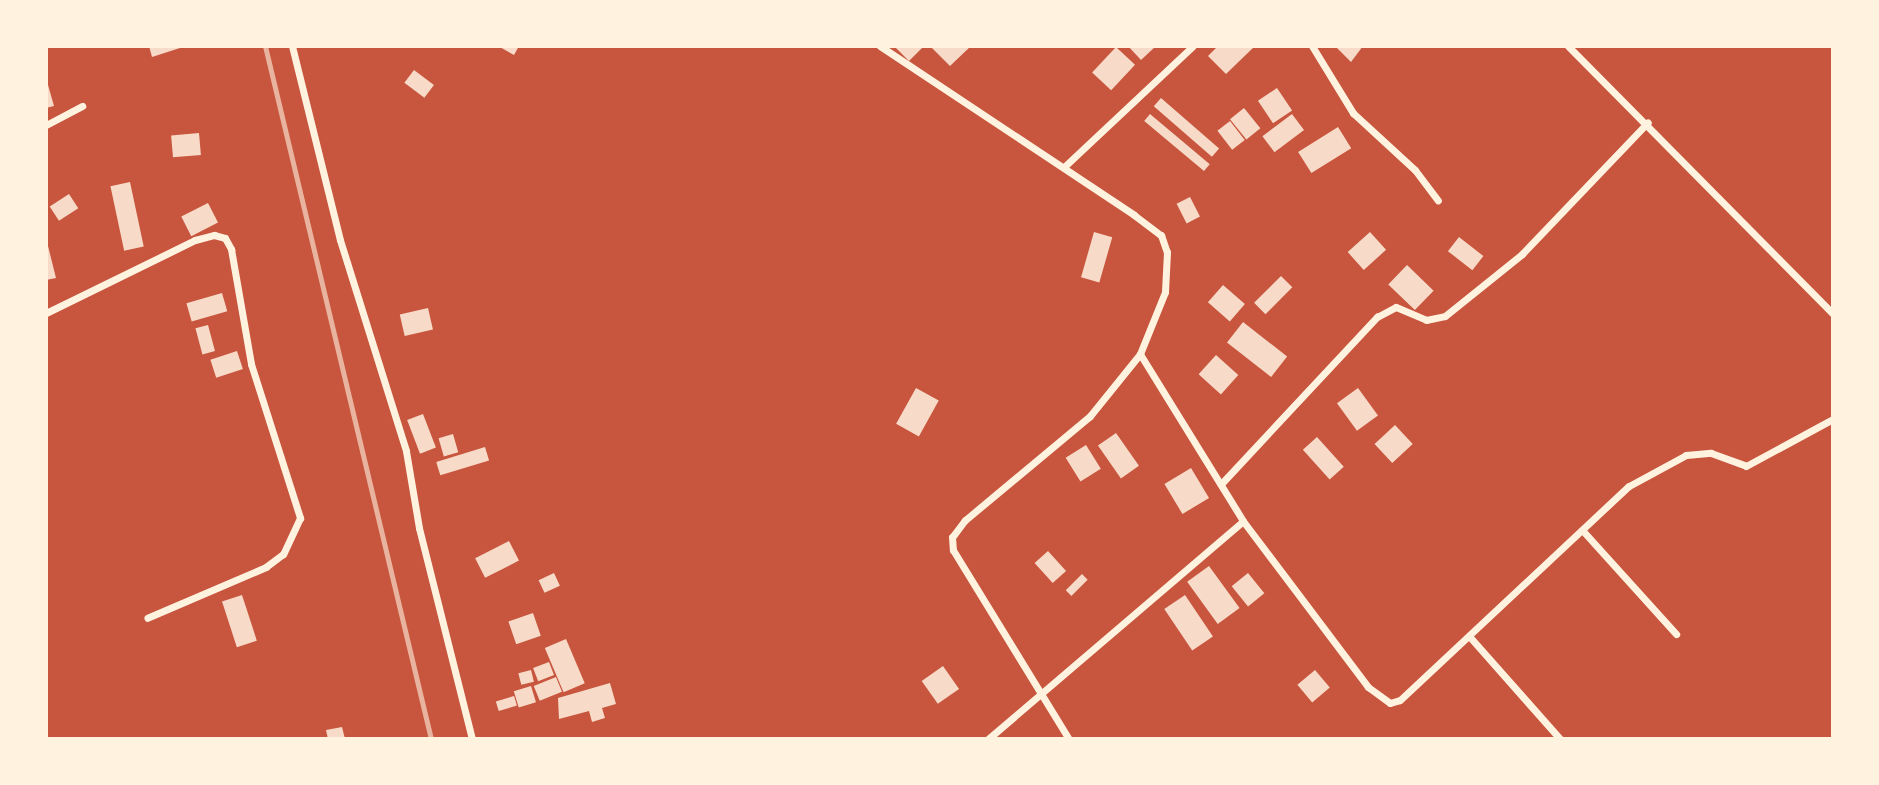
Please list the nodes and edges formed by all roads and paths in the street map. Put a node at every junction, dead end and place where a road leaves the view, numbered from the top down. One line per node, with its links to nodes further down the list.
1 (292, 46): 22 (street)
2 (880, 46): 9 (street)
3 (1193, 46): 9 (street)
4 (1312, 46): 10 (street)
5 (1568, 46): 7 (street)
6 (82, 106): 8 (street)
7 (1648, 122): 12 (street); 15 (street)
8 (46, 125)
9 (1065, 166): 13 (street)
10 (1438, 200)
11 (46, 313): 18 (street)
12 (1833, 314)
13 (1140, 354): 15 (street); 21 (street)
14 (1833, 419): 17 (street)
15 (1221, 484): 16 (street)
16 (1243, 521): 20 (street); 21 (street)
17 (1583, 531): 19 (street); 20 (street)
18 (147, 618)
19 (1676, 634)
20 (1469, 636): 25 (street)
21 (1040, 699): 23 (street); 24 (street)
22 (472, 739)
23 (988, 739)
24 (1069, 739)
25 (1560, 739)

